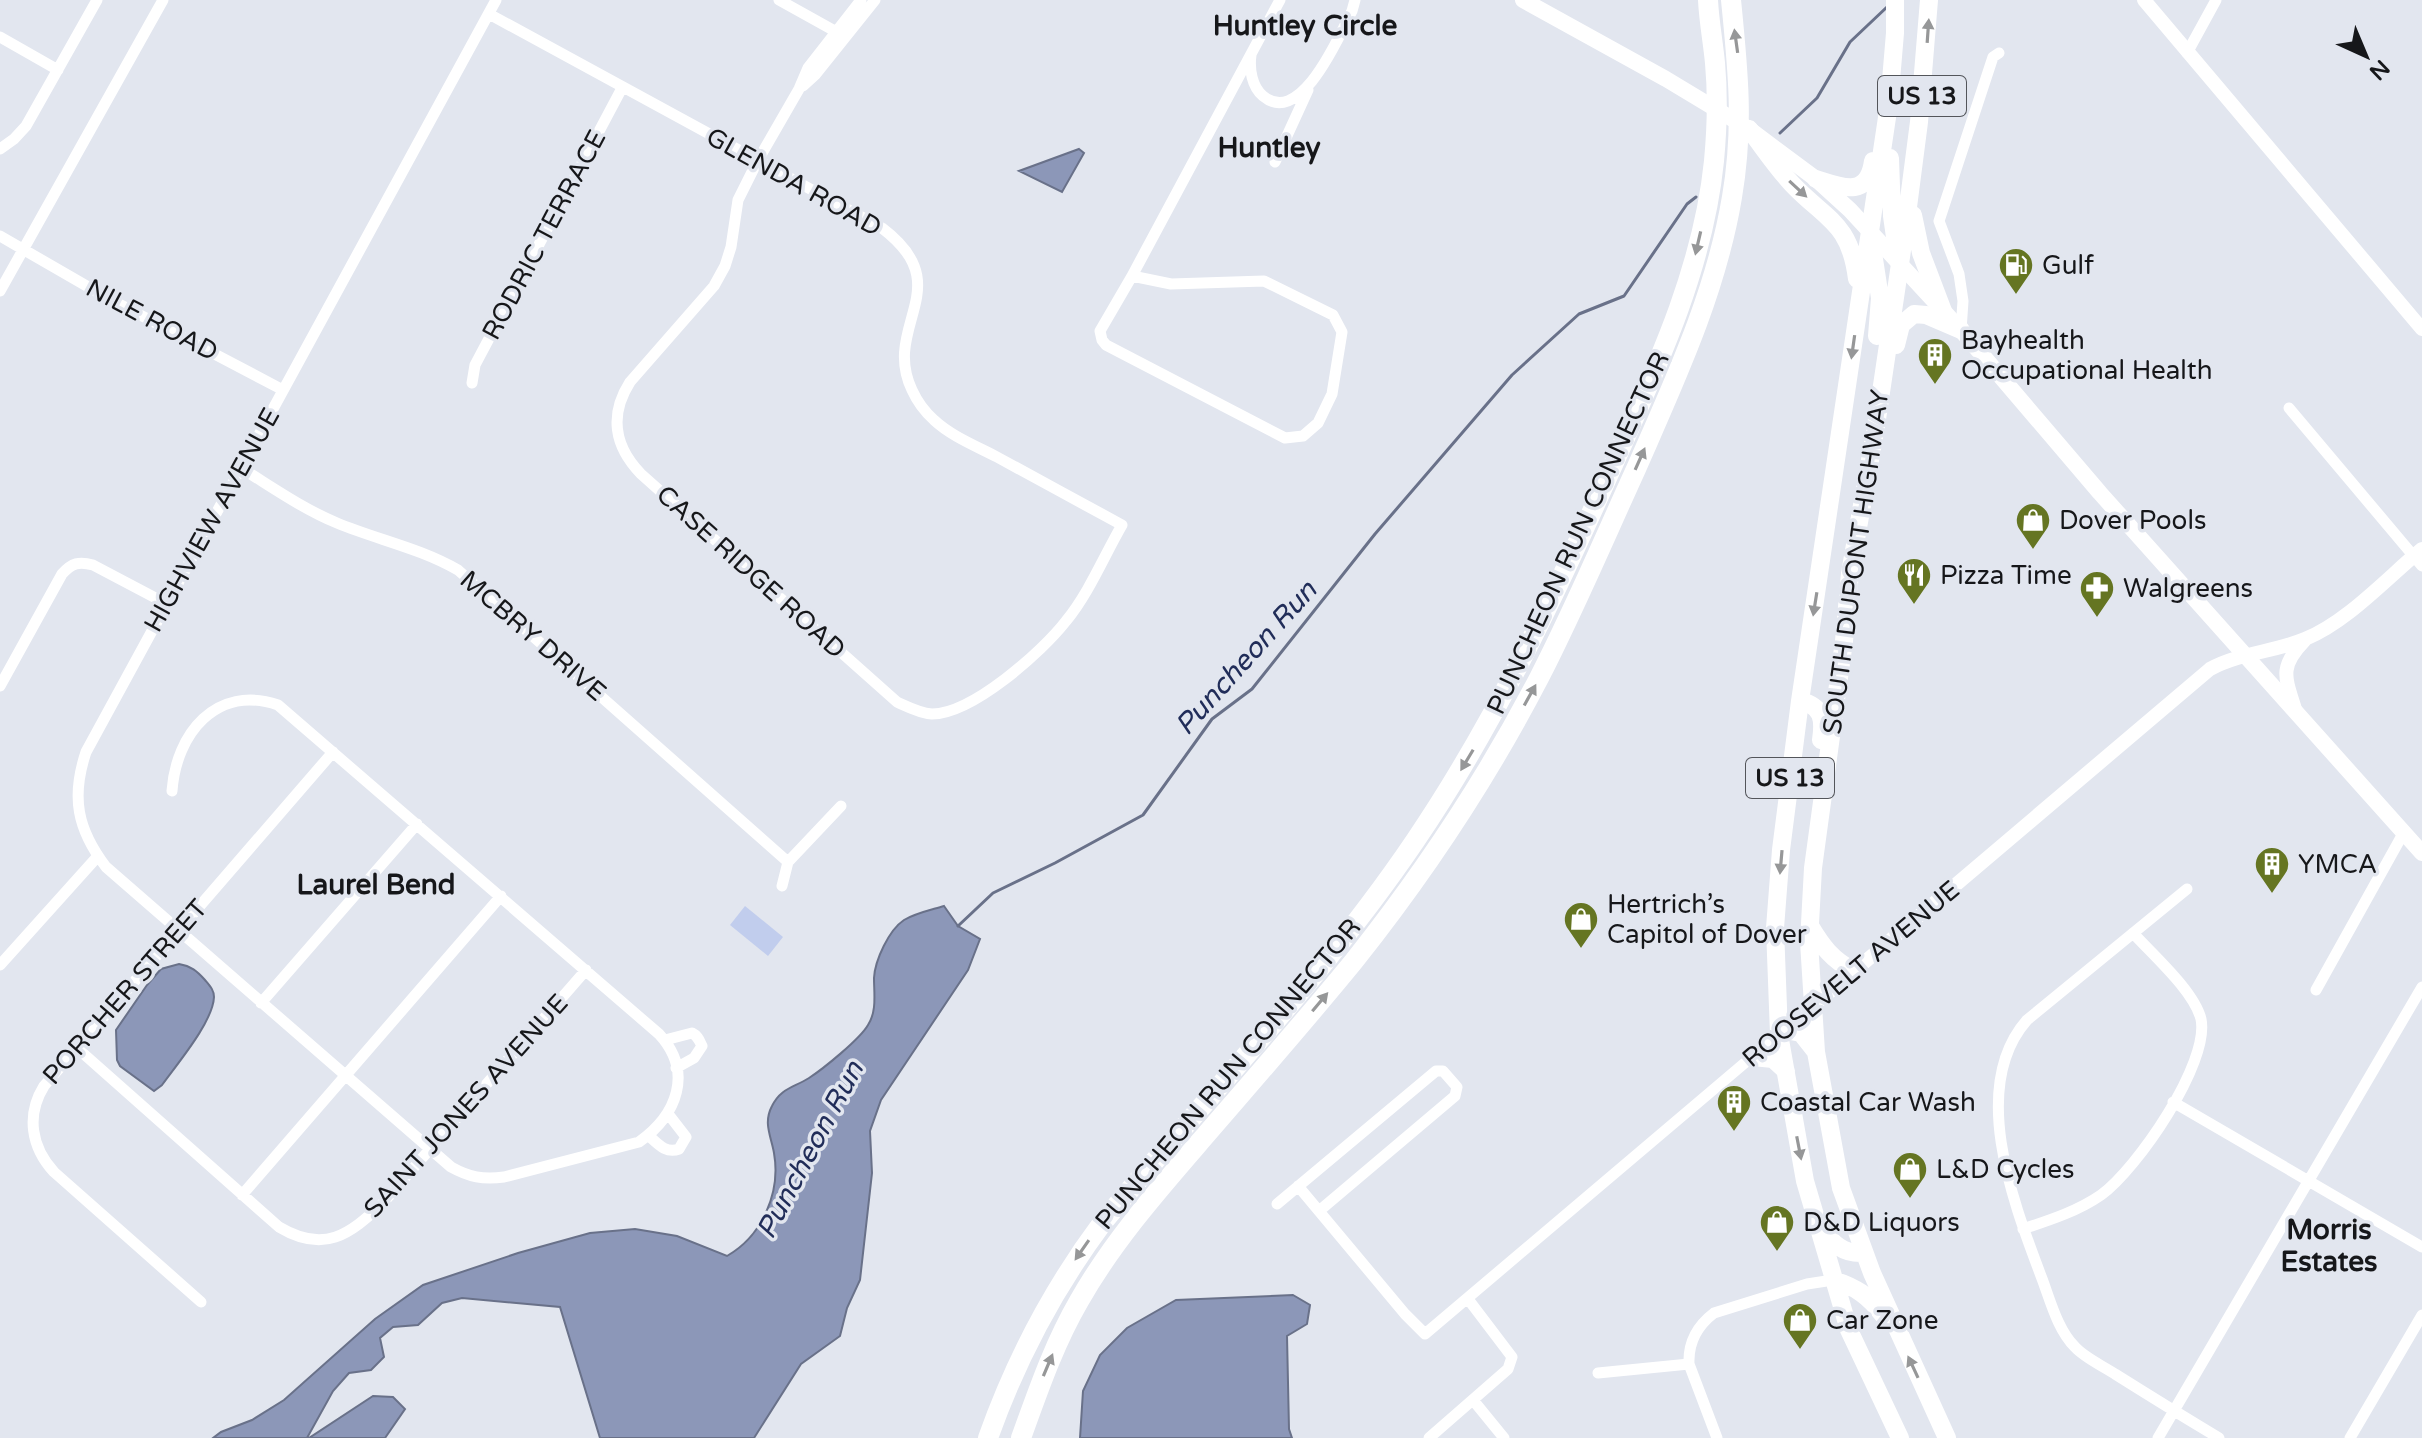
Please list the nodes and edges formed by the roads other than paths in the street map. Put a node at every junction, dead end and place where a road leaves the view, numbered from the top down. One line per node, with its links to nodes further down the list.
1 (97, 0): 23 (street)
2 (163, 0): 37 (street)
3 (496, 0): 16 (street, HIGHVIEW AVENUE)
4 (779, 0): 18 (street)
5 (861, 0): 18 (street)
6 (875, 0): 18 (street)
7 (1280, 0): 22 (street)
8 (1355, 0): 24 (street)
9 (1523, 0): 29 (main road)
10 (1708, 0): 111 (highway, PUNCHEON RUN CONNECTOR, one-way to 111)
11 (1731, 0): 112 (highway, PUNCHEON RUN CONNECTOR, one-way to 11)
12 (1895, 0): 17 (highway, SOUTH DUPONT HIGHWAY / US 13)
13 (1929, 0): 34 (highway, SOUTH DUPONT HIGHWAY / US 13, one-way to 13)
14 (2216, 0): 21 (street)
15 (2146, 2): 21 (street)
16 (489, 14): 25 (street, GLENDA ROAD); 46 (street, HIGHVIEW AVENUE)
17 (1895, 33): 28 (highway, SOUTH DUPONT HIGHWAY / US 13); 33 (highway)
18 (840, 34): 31 (street, CASE RIDGE ROAD)
19 (0, 37): 23 (street)
20 (1999, 53): 44 (street)
21 (2187, 53): 43 (street)
22 (1251, 55): 26 (street); 27 (street)
23 (58, 70): 30 (street)
24 (1310, 85): 26 (street); 32 (street)
25 (622, 88): 31 (street, GLENDA ROAD); 45 (street, RODRIC TERRACE)
26 (1260, 93): 27 (street)
27 (1223, 104): 39 (street)
28 (1889, 104): 35 (highway, SOUTH DUPONT HIGHWAY / US 13); 38 (highway)
29 (1749, 129): 33 (main road); 41 (highway, one-way to 41)
30 (0, 149)
31 (757, 162): 50 (street, GLENDA ROAD); 50 (street, CASE RIDGE ROAD)
32 (1275, 162)
33 (1816, 179): 35 (main road)
34 (1910, 192): 38 (highway, SOUTH DUPONT HIGHWAY / US 13); 42 (highway)
35 (1870, 233): 38 (main road); 41 (highway, SOUTH DUPONT HIGHWAY / US 13); 52 (highway)
36 (0, 236): 37 (street, NILE ROAD)
37 (23, 249): 40 (street); 46 (street, NILE ROAD)
38 (1899, 265): 42 (main road); 48 (highway, SOUTH DUPONT HIGHWAY / US 13)
39 (1132, 276): 39 (street)
40 (0, 291)
41 (1858, 308): 57 (highway, SOUTH DUPONT HIGHWAY / US 13, one-way to 57)
42 (1943, 311): 44 (main road)
43 (2422, 329)
44 (1961, 330): 48 (highway); 55 (main road)
45 (472, 383)
46 (283, 390): 49 (street, HIGHVIEW AVENUE)
47 (2289, 408): 51 (street)
48 (1876, 426): 52 (highway, SOUTH DUPONT HIGHWAY / US 13)
49 (241, 468): 53 (street, HIGHVIEW AVENUE); 67 (street, MCBRY DRIVE)
50 (1122, 525)
51 (2419, 557): 54 (street)
52 (1850, 573): 64 (highway, SOUTH DUPONT HIGHWAY / US 13)
53 (167, 604): 56 (street); 66 (street, HIGHVIEW AVENUE)
54 (2306, 639): 55 (street, ROOSEVELT AVENUE); 58 (street)
55 (2246, 656): 58 (main road); 76 (street, ROOSEVELT AVENUE)
56 (0, 686)
57 (1800, 701): 64 (highway); 81 (highway, SOUTH DUPONT HIGHWAY / US 13, one-way to 81)
58 (2296, 713): 63 (main road)
59 (333, 752): 60 (street); 62 (street); 72 (street, PORCHER STREET)
60 (172, 791)
61 (841, 806): 67 (street)
62 (417, 824): 70 (street); 79 (street)
63 (2404, 832): 65 (main road); 78 (street)
64 (1815, 850): 71 (highway, SOUTH DUPONT HIGHWAY / US 13)
65 (2422, 853)
66 (98, 856): 72 (street, HIGHVIEW AVENUE); 74 (street)
67 (788, 862): 68 (street)
68 (782, 886)
69 (2187, 889): 73 (street)
70 (501, 896): 75 (street); 88 (street)
71 (1810, 925): 76 (highway); 80 (highway, SOUTH DUPONT HIGHWAY / US 13)
72 (177, 930): 79 (street, HIGHVIEW AVENUE); 83 (street, PORCHER STREET)
73 (2133, 933): 89 (street); 99 (street)
74 (0, 965)
75 (586, 970): 82 (street); 92 (street, SAINT JONES AVENUE)
76 (1854, 971): 80 (street, ROOSEVELT AVENUE)
77 (2422, 987): 93 (street)
78 (2316, 990)
79 (261, 1003): 88 (street, HIGHVIEW AVENUE)
80 (1812, 1007): 81 (street, ROOSEVELT AVENUE); 84 (highway, SOUTH DUPONT HIGHWAY / US 13)
81 (1782, 1032): 84 (highway); 85 (street, ROOSEVELT AVENUE); 87 (highway, SOUTH DUPONT HIGHWAY / US 13)
82 (665, 1040): 86 (street); 86 (street)
83 (77, 1048): 95 (street, SAINT JONES AVENUE); 104 (street, PORCHER STREET)
84 (1816, 1052): 101 (highway, SOUTH DUPONT HIGHWAY / US 13)
85 (1753, 1057): 87 (highway); 103 (street, ROOSEVELT AVENUE)
86 (676, 1068): 90 (street)
87 (1786, 1071): 98 (highway, SOUTH DUPONT HIGHWAY / US 13, one-way to 98)
88 (345, 1076): 92 (street, HIGHVIEW AVENUE); 95 (street)
89 (2173, 1102): 93 (street); 99 (street)
90 (669, 1115): 91 (street); 91 (street)
91 (648, 1135): 92 (street, HIGHVIEW AVENUE)
92 (429, 1149): 95 (street, SAINT JONES AVENUE)
93 (2309, 1181): 100 (street); 110 (street)
94 (1298, 1186): 96 (street); 97 (street); 97 (street)
95 (242, 1195)
96 (1277, 1204)
97 (1319, 1211): 103 (street, ROOSEVELT AVENUE)
98 (1815, 1220): 101 (highway); 102 (highway, SOUTH DUPONT HIGHWAY / US 13)
99 (2023, 1229): 110 (street)
100 (2422, 1247)
101 (1863, 1253): 106 (highway, SOUTH DUPONT HIGHWAY / US 13)
102 (1833, 1280): 106 (highway); 107 (street); 116 (highway, SOUTH DUPONT HIGHWAY / US 13)
103 (1468, 1299): 109 (street)
104 (201, 1302)
105 (2422, 1315): 120 (street)
106 (1897, 1333): 117 (highway, SOUTH DUPONT HIGHWAY / US 13, one-way to 106)
107 (1689, 1364): 108 (street); 115 (street)
108 (1598, 1373)
109 (1473, 1400): 113 (street); 114 (street)
110 (2174, 1411): 118 (street); 119 (street)
111 (988, 1438)
112 (1021, 1438)
113 (1429, 1438)
114 (1504, 1438)
115 (1717, 1438)
116 (1900, 1438)
117 (1947, 1438)
118 (2158, 1438)
119 (2219, 1438)
120 (2350, 1438)

